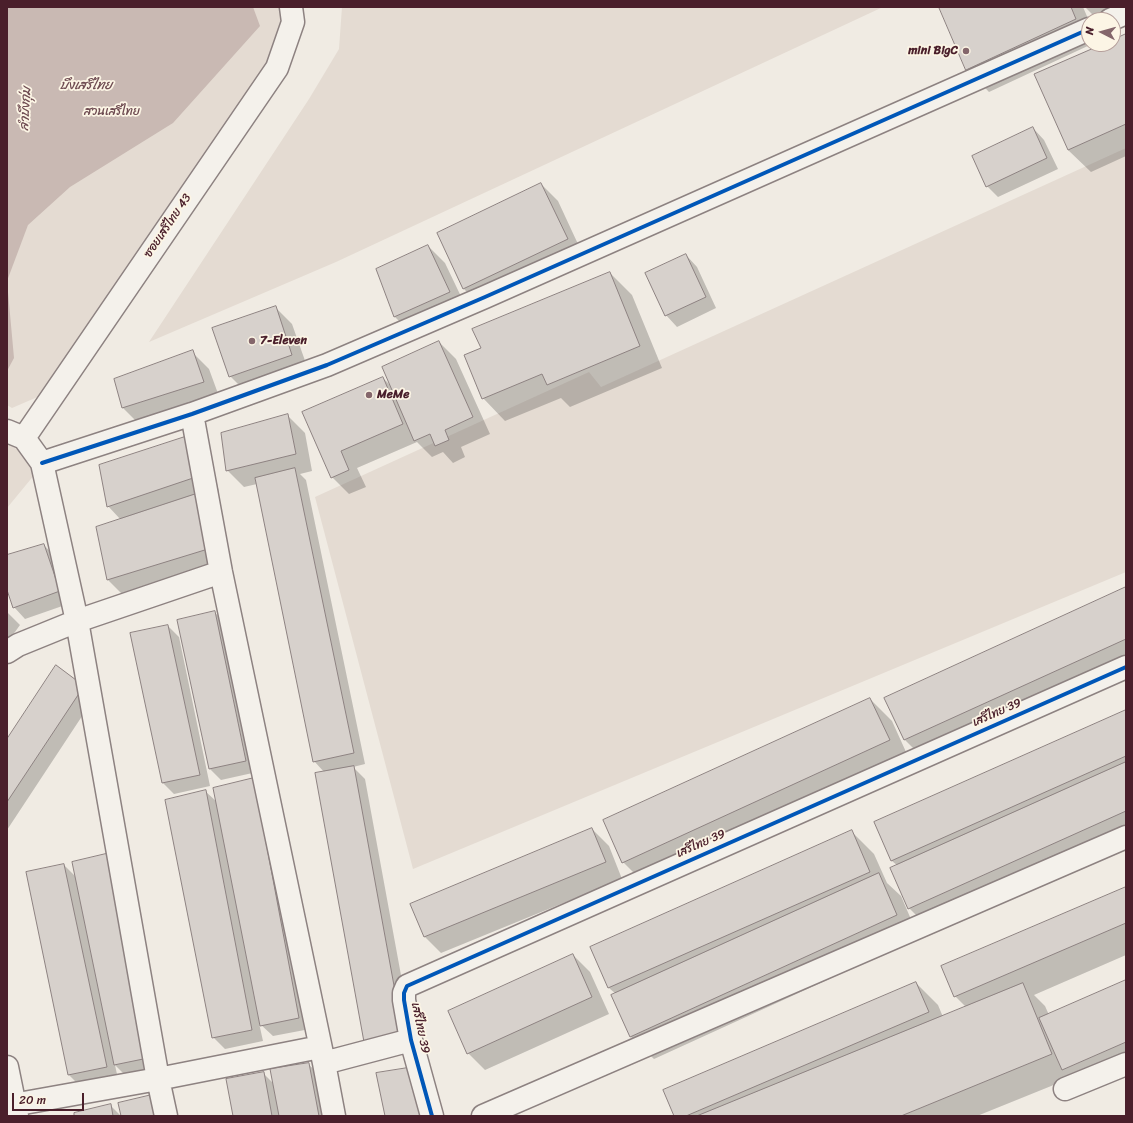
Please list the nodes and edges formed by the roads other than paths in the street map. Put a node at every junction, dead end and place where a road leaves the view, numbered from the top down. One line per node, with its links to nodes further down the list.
1 (292, 15): 4 (street, ซอยเสรีไทย 43)
2 (1081, 33): 3 (street)
3 (192, 414): 5 (street); 6 (street)
4 (16, 435): 5 (street)
5 (42, 463): 7 (street)
6 (221, 572): 7 (street); 12 (street)
7 (77, 621): 8 (street); 15 (street)
8 (7, 652)
9 (1124, 672): 11 (street, เสรีไทย 39)
10 (1126, 837): 21 (street)
11 (412, 1040): 12 (street); 20 (street, เสรีไทย 39)
12 (322, 1055): 15 (street); 19 (street)
13 (1126, 1064): 16 (street)
14 (7, 1066): 17 (street)
15 (158, 1079): 17 (street); 18 (street)
16 (1065, 1089)
17 (13, 1109)
18 (166, 1116)
19 (334, 1116)
20 (432, 1116)
21 (482, 1116)

